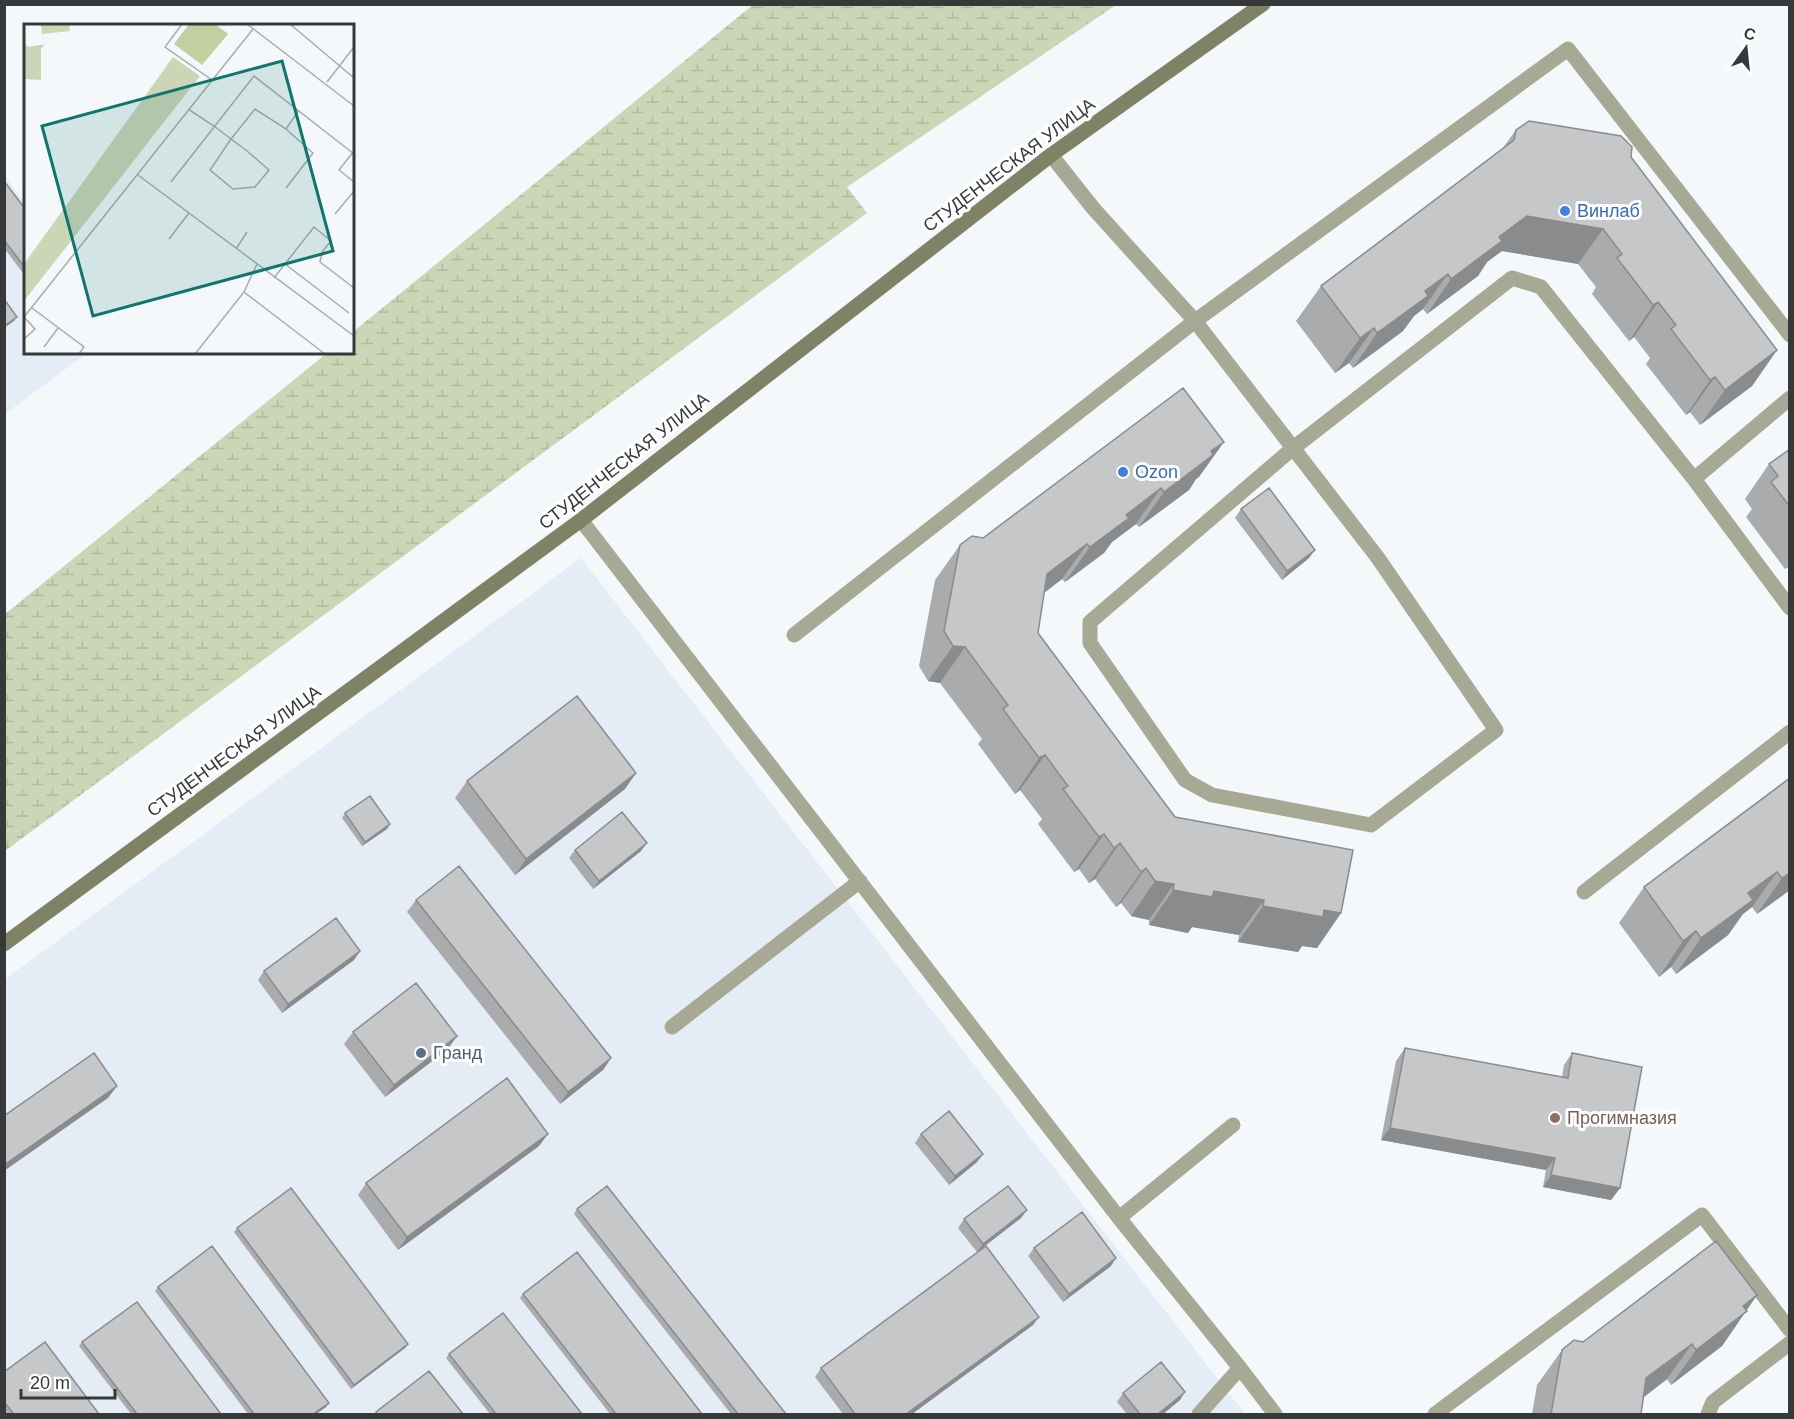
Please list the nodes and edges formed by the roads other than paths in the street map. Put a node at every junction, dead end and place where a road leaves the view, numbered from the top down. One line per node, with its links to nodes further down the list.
1 (1263, 4): 2 (main road, СТУДЕНЧЕСКАЯ УЛИЦА)
2 (1051, 155): 3 (lane); 8 (main road, СТУДЕНЧЕСКАЯ УЛИЦА)
3 (1195, 321): 4 (lane); 6 (lane); 10 (lane)
4 (1790, 335)
5 (1790, 399): 7 (lane)
6 (1292, 449): 6 (lane); 7 (lane)
7 (1694, 479): 9 (lane)
8 (581, 520): 12 (lane); 14 (main road, СТУДЕНЧЕСКАЯ УЛИЦА)
9 (1790, 608)
10 (794, 635)
11 (1790, 732): 13 (lane)
12 (860, 881): 15 (lane); 17 (lane)
13 (1584, 892)
14 (4, 944)
15 (672, 1027)
16 (1233, 1125): 17 (lane)
17 (1119, 1218): 20 (lane)
18 (1790, 1330): 23 (lane)
19 (1790, 1343): 24 (lane)
20 (1240, 1368): 21 (lane); 22 (lane)
21 (1199, 1414)
22 (1275, 1414)
23 (1435, 1414)
24 (1708, 1414)

